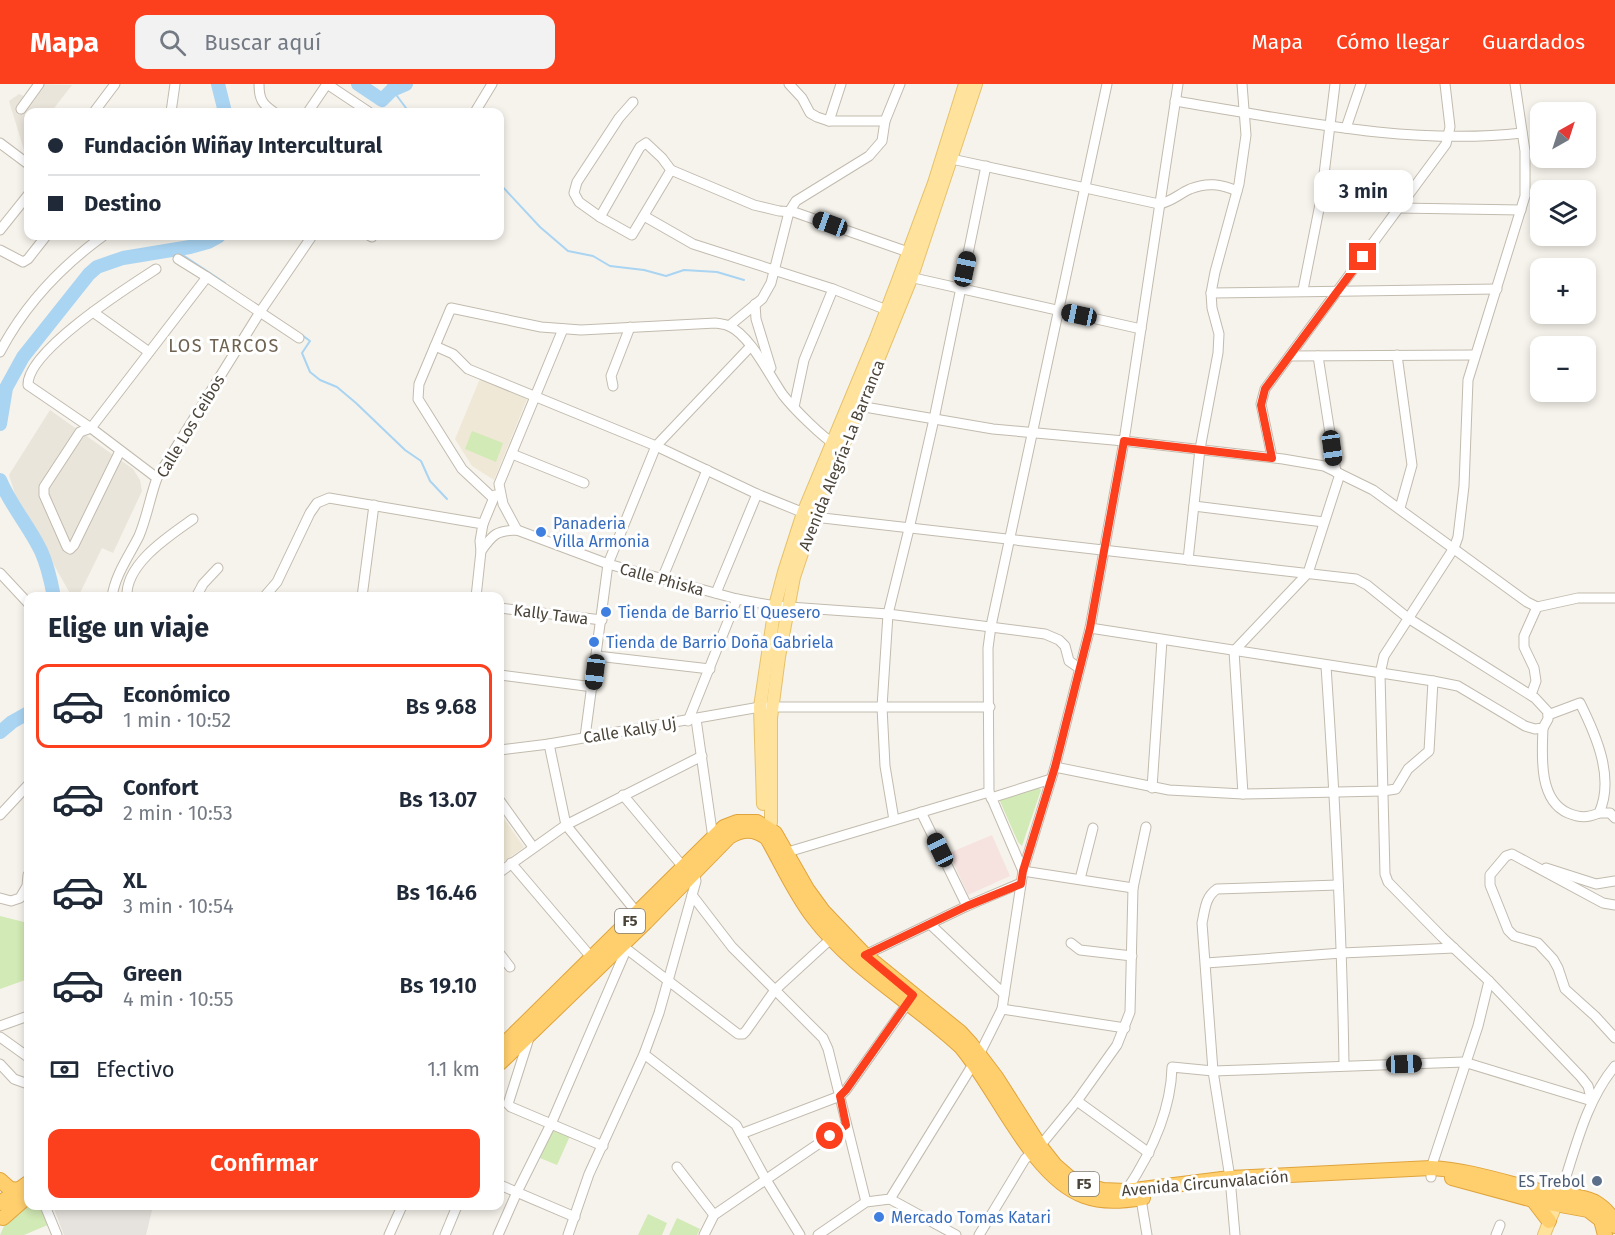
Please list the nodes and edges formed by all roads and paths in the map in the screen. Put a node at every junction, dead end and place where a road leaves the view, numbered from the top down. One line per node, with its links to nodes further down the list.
1 (39, 84): 26 (street)
2 (115, 84): 20 (street)
3 (175, 84): 21 (street)
4 (259, 84): 22 (street)
5 (492, 84): 25 (street)
6 (789, 84): 28 (street)
7 (841, 84): 28 (street)
8 (900, 84): 29 (street)
9 (965, 84): 35 (main road, Avenida Alegría-La Barranca)
10 (976, 84): 35 (main road, Avenida Alegría-La Barranca)
11 (1107, 84): 39 (street)
12 (1178, 84): 18 (street)
13 (1242, 84): 27 (street)
14 (1335, 84): 30 (street)
15 (1361, 84): 31 (street)
16 (1444, 84): 33 (street)
17 (1515, 84): 32 (street)
18 (1175, 101): 27 (street); 43 (street)
19 (633, 102): 48 (street)
20 (97, 108)
21 (172, 108)
22 (268, 108)
23 (311, 108): 24 (street)
24 (363, 108)
25 (478, 108)
26 (21, 110)
27 (1245, 112): 30 (street); 40 (street)
28 (829, 121): 29 (street)
29 (885, 121): 46 (street)
30 (1330, 126): 31 (street); 41 (street)
31 (1346, 128): 33 (street)
32 (1522, 133): 33 (street); 45 (street)
33 (1449, 137): 44 (street)
34 (0, 143): 36 (street)
35 (947, 158): 37 (street); 54 (main road, Avenida Alegría-La Barranca); 58 (main road, Avenida Alegría-La Barranca)
36 (24, 161)
37 (986, 166): 39 (street); 61 (street)
38 (671, 170): 46 (street); 47 (street); 48 (street)
39 (1085, 188): 43 (street); 67 (street)
40 (1238, 191): 43 (street); 65 (street)
41 (1321, 199): 44 (street); 63 (street)
42 (24, 200): 49 (street)
43 (1159, 204): 74 (street)
44 (1399, 208): 45 (street); 64 (street)
45 (1521, 210): 62 (street)
46 (789, 212): 54 (street); 57 (street)
47 (644, 216): 48 (street); 57 (street)
48 (600, 217)
49 (0, 230)
50 (43, 240): 53 (street)
51 (98, 240): 78 (street)
52 (309, 240): 69 (street, Calle Los Ceibos)
53 (0, 250)
54 (908, 252): 58 (main road, Avenida Alegría-La Barranca)
55 (178, 259): 59 (street)
56 (156, 269): 68 (street)
57 (775, 271): 60 (street); 66 (street)
58 (906, 276): 61 (street); 70 (main road, Avenida Alegría-La Barranca)
59 (207, 277): 69 (street); 79 (street)
60 (833, 289): 70 (street); 88 (street)
61 (961, 289): 67 (street); 89 (street)
62 (1497, 289): 64 (street); 81 (street)
63 (1303, 290): 64 (street); 65 (street)
64 (1338, 290): 82 (street)
65 (1211, 293): 95 (street)
66 (755, 304): 71 (street); 84 (street)
67 (1059, 311): 74 (street); 91 (street)
68 (93, 312): 79 (street); 90 (street)
69 (260, 312): 75 (street); 101 (street, Calle Los Ceibos)
70 (892, 312): 87 (main road, Avenida Alegría-La Barranca)
71 (729, 326): 72 (street); 77 (street)
72 (630, 327): 73 (street); 85 (street)
73 (563, 329): 76 (street); 86 (street)
74 (1141, 329): 92 (street)
75 (299, 338)
76 (435, 346): 86 (street); 105 (street)
77 (750, 347): 84 (street); 93 (street)
78 (0, 352)
79 (148, 352): 90 (street)
80 (1397, 355): 81 (street); 83 (street); 108 (street)
81 (1475, 355): 116 (street)
82 (1290, 356): 83 (street); 98 (street)
83 (1318, 356): 100 (street)
84 (775, 382): 88 (street)
85 (613, 386)
86 (535, 398): 93 (street); 97 (street)
87 (853, 405): 89 (street); 94 (main road, Avenida Alegría-La Barranca)
88 (794, 406): 94 (street)
89 (934, 419): 91 (street); 113 (street)
90 (91, 428): 96 (street); 96 (street)
91 (1031, 432): 92 (street); 115 (street)
92 (1124, 441): 95 (street); 117 (street)
93 (656, 446): 99 (street); 120 (street)
94 (837, 446): 109 (main road, Avenida Alegría-La Barranca)
95 (1200, 449): 98 (street); 107 (street)
96 (120, 451): 101 (street)
97 (512, 454): 102 (street); 103 (street)
98 (1272, 458): 100 (street)
99 (707, 470): 104 (street); 124 (street)
100 (1338, 473): 108 (street); 111 (street)
101 (157, 478): 125 (street, Calle Los Ceibos)
102 (584, 483)
103 (499, 484): 105 (street); 114 (street)
104 (757, 494): 109 (street); 131 (street)
105 (493, 498): 112 (street)
106 (374, 505): 112 (street); 128 (street); 129 (street)
107 (1194, 506): 111 (street); 119 (street)
108 (1400, 508): 116 (street)
109 (808, 515): 113 (street); 135 (main road, Avenida Alegría-La Barranca)
110 (193, 519): 126 (street)
111 (1324, 522): 123 (street)
112 (483, 524): 118 (street)
113 (909, 529): 115 (street); 138 (street)
114 (517, 530): 118 (street); 120 (street, Calle Phiska)
115 (1010, 540): 117 (street); 141 (street)
116 (1454, 548): 136 (street); 139 (street)
117 (1104, 550): 119 (street); 142 (street)
118 (482, 551): 130 (street)
119 (1188, 560): 123 (street)
120 (608, 564): 124 (street, Calle Phiska); 140 (street)
121 (218, 568): 127 (street)
122 (0, 573): 133 (street)
123 (1308, 573): 139 (street); 144 (street)
124 (662, 579): 131 (street, Calle Phiska)
125 (114, 592)
126 (128, 592)
127 (199, 592)
128 (268, 592)
129 (363, 592)
130 (477, 592)
131 (716, 593): 134 (street, Calle Phiska)
132 (1615, 598): 136 (street)
133 (24, 599)
134 (737, 599): 135 (street, Calle Phiska); 148 (street)
135 (782, 607): 138 (street, Calle Phiska); 155 (main road, Avenida Alegría-La Barranca)
136 (1537, 607): 153 (street)
137 (504, 608): 140 (street, Kally Tawa)
138 (888, 614): 141 (street, Calle Phiska); 154 (street)
139 (1408, 618): 149 (street); 153 (street)
140 (602, 620): 145 (street)
141 (991, 626): 147 (street, Calle Phiska); 156 (street)
142 (1090, 628): 143 (street); 147 (street)
143 (1162, 640): 144 (street); 166 (street)
144 (1234, 651): 146 (street); 170 (street)
145 (597, 656): 148 (street); 152 (street)
146 (1326, 666): 149 (street); 168 (street)
147 (1079, 668): 164 (street)
148 (710, 669): 158 (street)
149 (1380, 674): 151 (street); 169 (street)
150 (504, 676): 152 (street)
151 (1433, 681): 159 (street); 169 (street)
152 (593, 687): 160 (street)
153 (1531, 695): 157 (street)
154 (882, 706): 155 (street, Calle Kally Uj); 156 (street, Calle Kally Uj); 178 (street)
155 (766, 707): 158 (street, Calle Kally Uj); 182 (main road, Avenida Alegría-La Barranca)
156 (990, 708): 172 (street)
157 (1548, 715): 159 (street); 175 (street)
158 (692, 720): 160 (street, Calle Kally Uj); 163 (street)
159 (1543, 728): 175 (street)
160 (585, 737): 161 (street, Calle Kally Uj)
161 (549, 744): 162 (street, Calle Kally Uj); 179 (street)
162 (504, 750)
163 (702, 756): 171 (street); 183 (street)
164 (1055, 767): 165 (street); 166 (street)
165 (1051, 779): 172 (street); 190 (street)
166 (1152, 788): 170 (street)
167 (24, 789): 176 (street)
168 (1335, 791): 169 (street); 170 (street); 194 (street)
169 (1383, 791): 206 (street)
170 (1243, 794)
171 (623, 795): 179 (street); 189 (street)
172 (990, 795): 174 (street); 190 (street)
173 (504, 807): 184 (street)
174 (921, 812): 178 (street); 200 (street)
175 (1599, 813): 177 (street)
176 (0, 815)
177 (1615, 818)
178 (894, 820): 185 (street)
179 (566, 825): 184 (street); 201 (street)
180 (1146, 827): 195 (street)
181 (1093, 828): 191 (street)
182 (765, 831): 183 (highway, F5); 185 (highway, Avenida Circunvalación / F5)
183 (717, 842): 189 (highway, F5)
184 (533, 847): 186 (street)
185 (782, 854): 203 (highway, Avenida Circunvalación / F5)
186 (511, 863): 188 (street); 210 (street)
187 (1532, 865): 192 (street); 199 (street); 225 (street)
188 (504, 869)
189 (688, 869): 197 (street); 201 (highway, F5); 205 (highway, F5)
190 (1023, 871): 191 (street); 193 (street)
191 (1080, 879): 195 (street)
192 (1615, 881)
193 (1021, 884): 200 (street); 217 (street)
194 (1338, 885): 207 (street); 212 (street)
195 (1133, 888): 209 (street)
196 (24, 891): 198 (street)
197 (692, 895): 214 (street); 216 (street)
198 (0, 898)
199 (1615, 905)
200 (967, 906): 202 (street)
201 (638, 914): 210 (highway, F5)
202 (930, 924): 208 (street); 217 (street)
203 (836, 934): 208 (highway, Avenida Circunvalación / F5); 216 (street); 218 (highway, Avenida Circunvalación / F5)
204 (1071, 943): 209 (street)
205 (624, 947): 214 (street); 223 (highway, F5); 240 (street)
206 (1454, 948): 207 (street); 215 (street)
207 (1342, 953): 212 (street); 233 (street)
208 (865, 955): 218 (highway, Avenida Circunvalación / F5)
209 (1132, 956): 222 (street)
210 (591, 957): 223 (highway, F5)
211 (504, 959): 213 (street)
212 (1206, 963): 235 (street)
213 (510, 967)
214 (669, 980): 216 (street); 228 (street)
215 (1489, 981): 231 (street); 239 (street)
216 (775, 990): 237 (street)
217 (1004, 994): 219 (street)
218 (910, 1000): 230 (highway, Avenida Circunvalación / F5); 237 (street)
219 (1002, 1009): 222 (street); 230 (street)
220 (24, 1017): 221 (street)
221 (0, 1026)
222 (1125, 1028): 238 (street)
223 (522, 1036): 226 (highway, F5); 229 (highway, F5); 240 (street)
224 (0, 1037): 227 (street)
225 (1615, 1038)
226 (504, 1046)
227 (24, 1054)
228 (644, 1054): 242 (street); 243 (street)
229 (504, 1058)
230 (977, 1058): 244 (highway, Avenida Circunvalación / F5); 258 (street)
231 (1464, 1062): 233 (street); 239 (street); 247 (street)
232 (0, 1064): 236 (street)
233 (1344, 1065): 235 (street)
234 (1615, 1066): 239 (street)
235 (1213, 1071): 245 (street); 250 (street)
236 (24, 1083)
237 (840, 1096): 241 (street); 242 (street)
238 (1077, 1101): 244 (street); 245 (street)
239 (1592, 1101): 259 (street)
240 (551, 1124): 243 (street); 256 (street)
241 (846, 1125): 248 (street); 261 (street)
242 (741, 1134): 248 (street)
243 (603, 1146): 269 (street)
244 (1036, 1149): 255 (highway, Avenida Circunvalación / F5); 257 (highway, Avenida Circunvalación / F5); 283 (street)
245 (1149, 1153): 255 (street)
246 (676, 1167): 268 (street)
247 (1431, 1172): 250 (highway, Avenida Circunvalación / F5); 259 (highway, Avenida Circunvalación / F5); 260 (highway, Avenida Circunvalación / F5)
248 (765, 1178): 268 (street); 280 (street)
249 (0, 1180): 252 (highway)
250 (1230, 1182): 257 (highway, Avenida Circunvalación / F5); 285 (street)
251 (504, 1187): 256 (street)
252 (24, 1189)
253 (24, 1190): 262 (highway)
254 (24, 1191): 267 (highway)
255 (1126, 1191): 257 (highway, Avenida Circunvalación / F5)
256 (517, 1192): 269 (street); 277 (street)
257 (1140, 1194): 284 (street)
258 (890, 1198): 261 (street); 282 (street)
259 (1558, 1199): 260 (highway, Avenida Circunvalación / F5); 266 (highway, Avenida Circunvalación / F5); 270 (main road)
260 (1533, 1200): 270 (highway)
261 (866, 1202): 281 (street)
262 (0, 1203)
263 (47, 1210): 273 (street)
264 (400, 1210): 275 (street)
265 (455, 1210): 276 (street)
266 (1600, 1211): 271 (highway); 288 (highway)
267 (1, 1215)
268 (714, 1215): 279 (street)
269 (574, 1217): 278 (street)
270 (1549, 1221): 287 (main road)
271 (1614, 1222)
272 (1500, 1225): 286 (street)
273 (56, 1233): 274 (street)
274 (44, 1235)
275 (389, 1235)
276 (445, 1235)
277 (498, 1235)
278 (568, 1235)
279 (704, 1235)
280 (800, 1235)
281 (818, 1235)
282 (956, 1235)
283 (980, 1235)
284 (1147, 1235)
285 (1235, 1235)
286 (1496, 1235)
287 (1544, 1235)
288 (1605, 1235)

